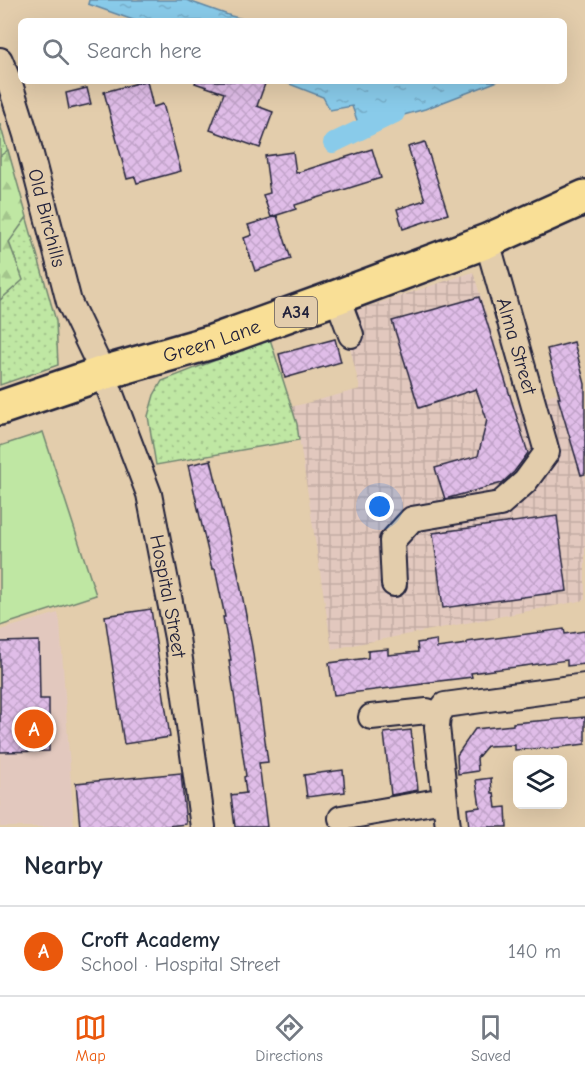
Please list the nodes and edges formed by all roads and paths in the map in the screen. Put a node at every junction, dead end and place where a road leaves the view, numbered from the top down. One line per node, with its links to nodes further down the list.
1 (8, 64): 6 (street, Old Birchills)
2 (585, 197): 3 (highway, Green Lane / A34)
3 (487, 241): 4 (highway, Green Lane / A34); 8 (street, Alma Street)
4 (337, 297): 5 (street); 6 (highway, Green Lane / A34)
5 (351, 335)
6 (103, 373): 7 (highway, Green Lane / A34); 14 (street, Hospital Street)
7 (0, 408)
8 (394, 584)
9 (585, 686): 10 (street)
10 (438, 715): 11 (street); 12 (street)
11 (371, 717)
12 (444, 800): 13 (street); 15 (street)
13 (341, 818)
14 (203, 827)
15 (448, 827)

